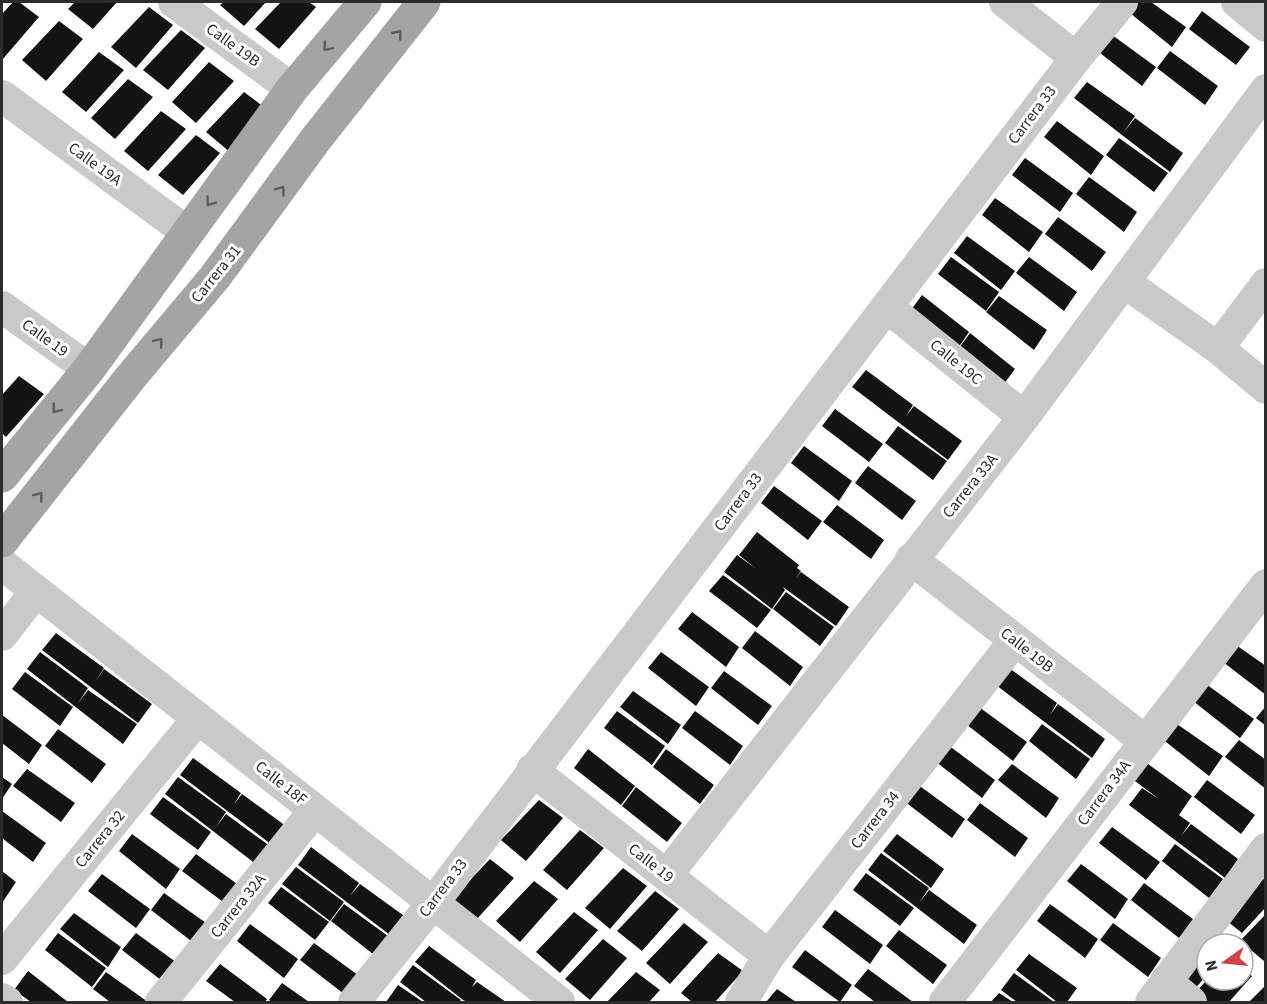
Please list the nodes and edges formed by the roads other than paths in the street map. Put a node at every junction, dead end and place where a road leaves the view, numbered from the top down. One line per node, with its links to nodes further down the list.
1 (174, 2): 9 (street, Calle 19B)
2 (365, 2): 9 (main road, one-way to 9)
3 (424, 2): 22 (main road, Carrera 31, one-way to 3)
4 (1005, 2): 8 (street)
5 (1122, 2): 8 (street, Carrera 33)
6 (1237, 2): 7 (street)
7 (1266, 26)
8 (1076, 57): 16 (street, Carrera 33)
9 (292, 89): 12 (main road, one-way to 12)
10 (1266, 90): 13 (street, Carrera 33A)
11 (2, 96): 12 (street, Calle 19A)
12 (188, 233): 18 (main road)
13 (1124, 282): 17 (street); 20 (street, Carrera 33A)
14 (1266, 284): 17 (street)
15 (2, 306): 18 (street, Calle 19)
16 (887, 307): 20 (street, Calle 19C); 31 (street, Carrera 33)
17 (1218, 348): 19 (street)
18 (89, 369): 21 (main road, one-way to 21)
19 (1266, 388)
20 (1024, 417): 23 (street, Carrera 33A)
21 (2, 476)
22 (2, 541)
23 (911, 559): 28 (street, Calle 19B); 34 (street, Carrera 33A)
24 (2, 564): 25 (street, Calle 18F)
25 (36, 591): 27 (street); 29 (street, Calle 18F)
26 (1260, 605): 30 (street, Carrera 34A)
27 (2, 635)
28 (1015, 640): 30 (street, Calle 19B); 36 (street, Carrera 34)
29 (198, 718): 32 (street, Calle 18F); 37 (street, Carrera 32)
30 (1144, 740): 45 (street, Carrera 34A)
31 (532, 770): 34 (street, Calle 19); 35 (street, Carrera 33)
32 (315, 810): 35 (street, Calle 18F); 41 (street, Carrera 32A)
33 (1261, 864): 38 (street)
34 (667, 876): 36 (street, Calle 19)
35 (433, 903): 42 (street, Carrera 33); 43 (street, Calle 18F)
36 (769, 956): 44 (street, Carrera 34)
37 (2, 959)
38 (1158, 992): 46 (street)
39 (2, 999): 40 (street)
40 (7, 1002)
41 (161, 1002)
42 (354, 1002)
43 (559, 1002)
44 (741, 1002)
45 (945, 1002)
46 (1191, 1002)

